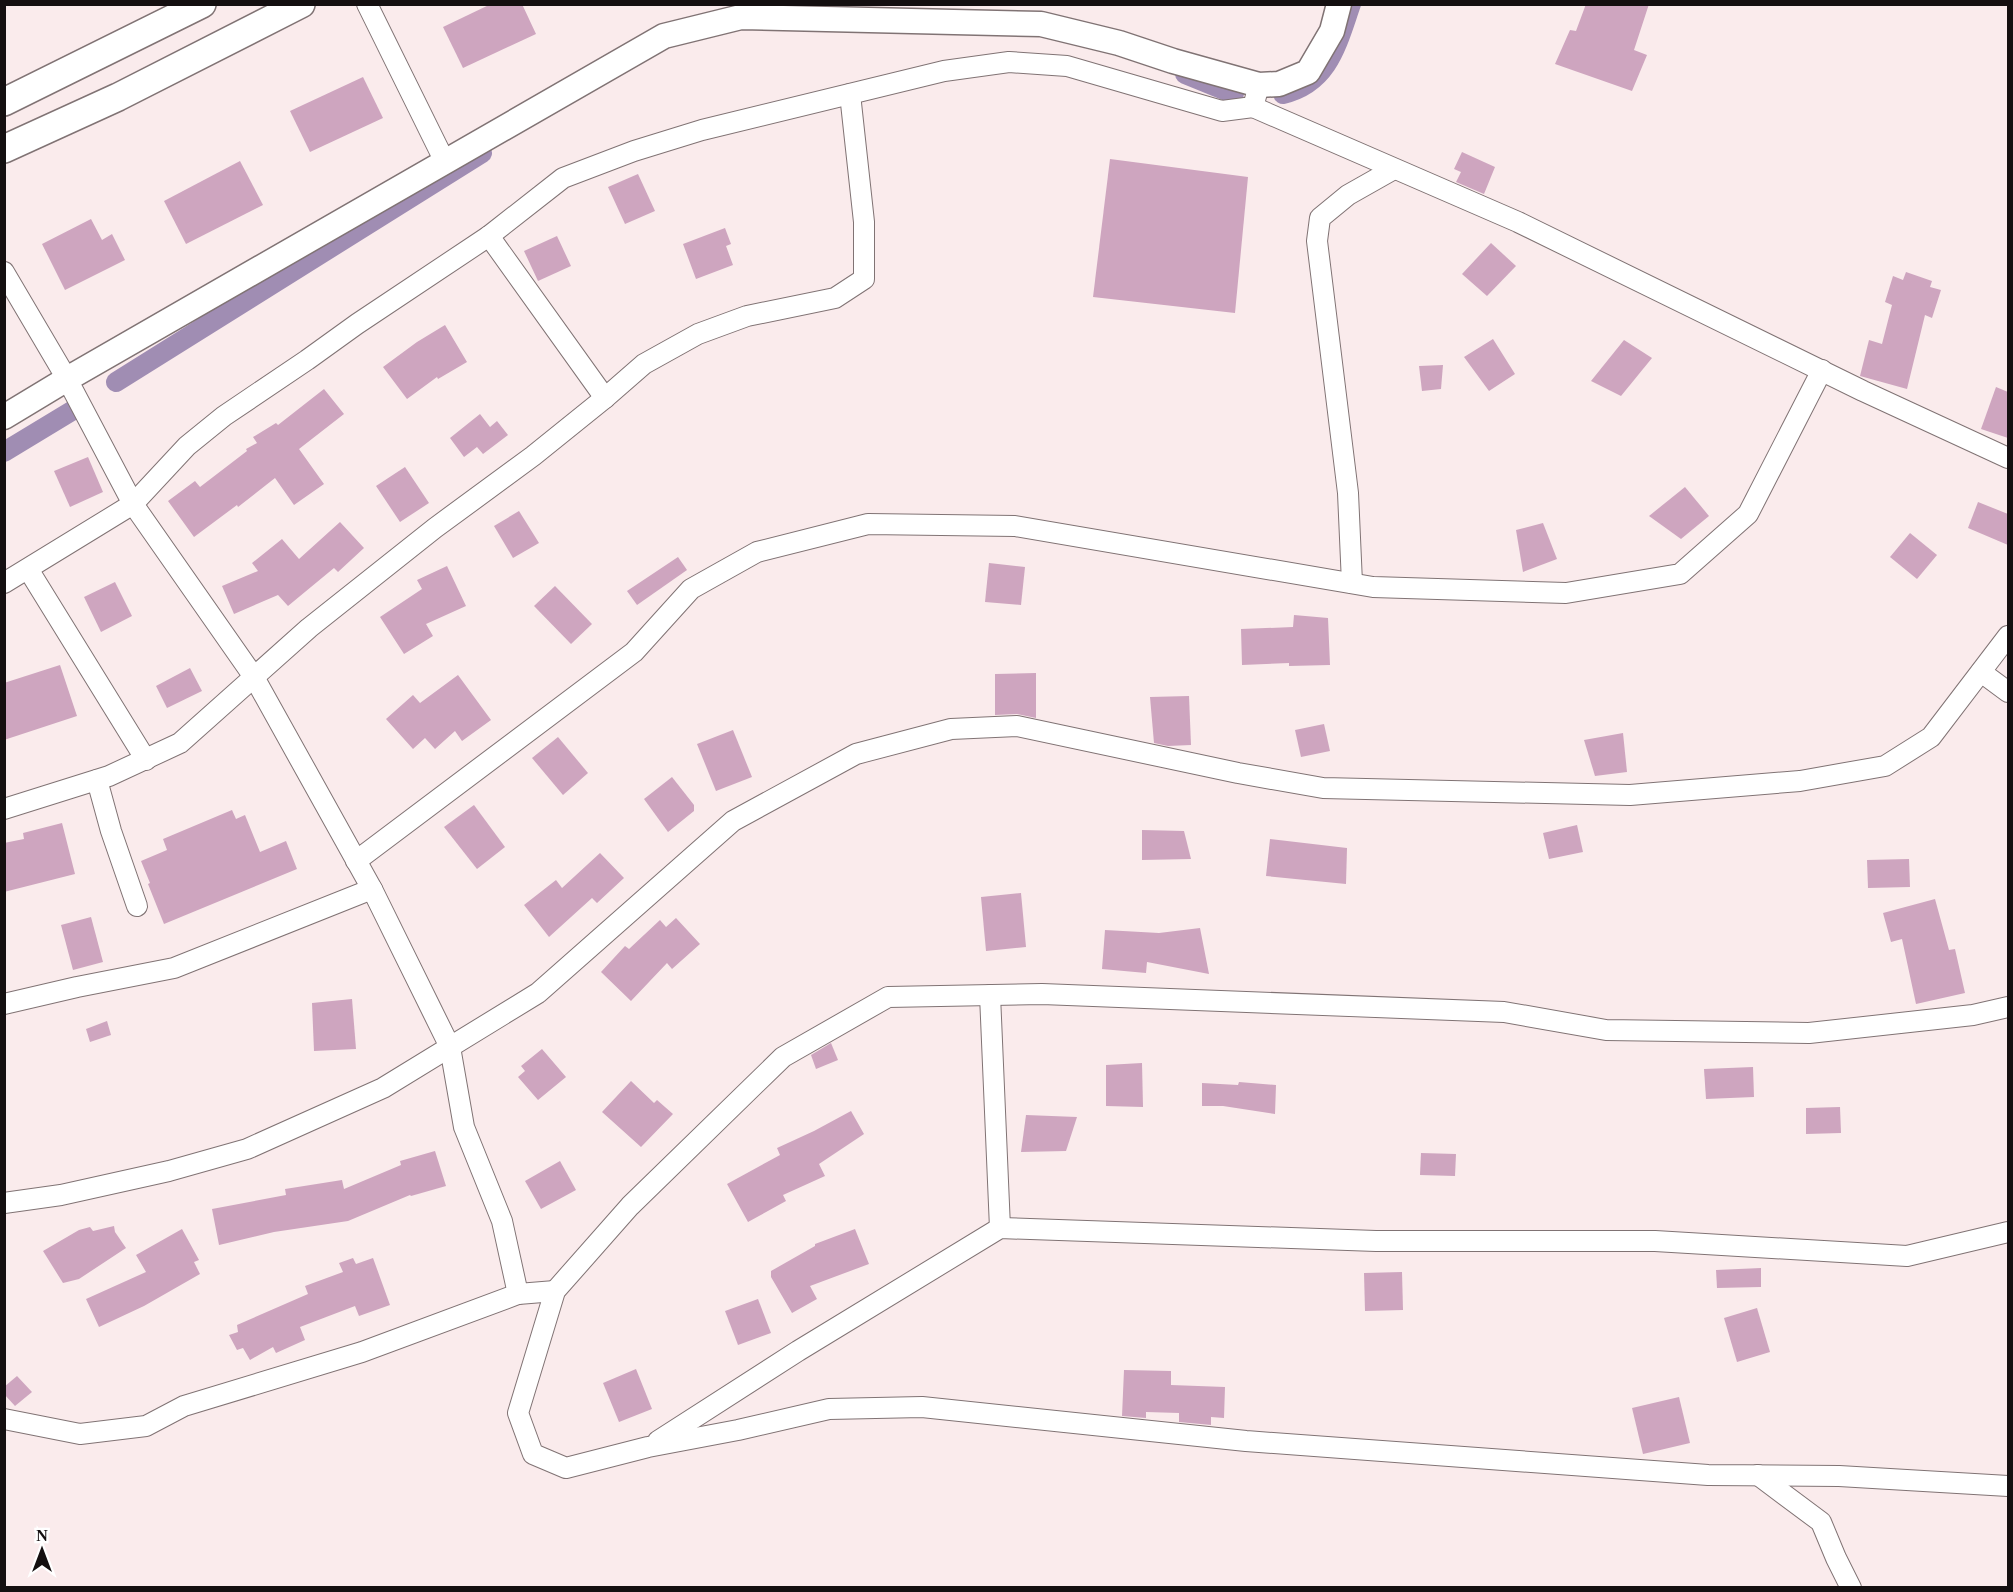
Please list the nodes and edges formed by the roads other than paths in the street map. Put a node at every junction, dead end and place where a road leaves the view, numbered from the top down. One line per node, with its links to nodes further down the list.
1 (202, 4): 7 (main road)
2 (301, 4): 8 (main road)
3 (367, 4): 9 (street)
4 (1339, 4): 6 (street)
5 (850, 94): 6 (street); 11 (street); 15 (street)
6 (1256, 96): 9 (street); 10 (street)
7 (4, 102)
8 (4, 149)
9 (444, 162): 14 (street)
10 (1394, 169): 13 (street); 21 (street)
11 (489, 236): 15 (street); 18 (street)
12 (4, 273): 14 (street)
13 (1822, 370): 17 (street); 21 (street)
14 (67, 379): 16 (street); 18 (street)
15 (605, 398): 24 (street)
16 (4, 417)
17 (2008, 458)
18 (133, 504): 19 (street); 24 (street)
19 (28, 569): 20 (street); 26 (street)
20 (4, 583)
21 (1352, 583): 29 (street)
22 (2008, 636): 23 (street)
23 (1981, 672): 25 (street); 35 (street)
24 (254, 677): 26 (street); 29 (street)
25 (2008, 692)
26 (146, 760): 27 (street)
27 (97, 780): 28 (street); 31 (street)
28 (4, 808)
29 (356, 861): 30 (street)
30 (372, 889): 33 (street); 35 (street)
31 (137, 906)
32 (990, 995): 34 (street); 39 (street); 41 (street)
33 (4, 1004)
34 (2008, 1007)
35 (450, 1047): 36 (street); 42 (street)
36 (61, 1195): 37 (street); 38 (street)
37 (4, 1203)
38 (4, 1218)
39 (1000, 1228): 40 (street); 44 (street)
40 (2008, 1232)
41 (555, 1291): 42 (street); 44 (street)
42 (518, 1294): 43 (street)
43 (4, 1419)
44 (648, 1447): 45 (street)
45 (1758, 1475): 46 (street); 47 (street)
46 (2008, 1486)
47 (1851, 1587)

